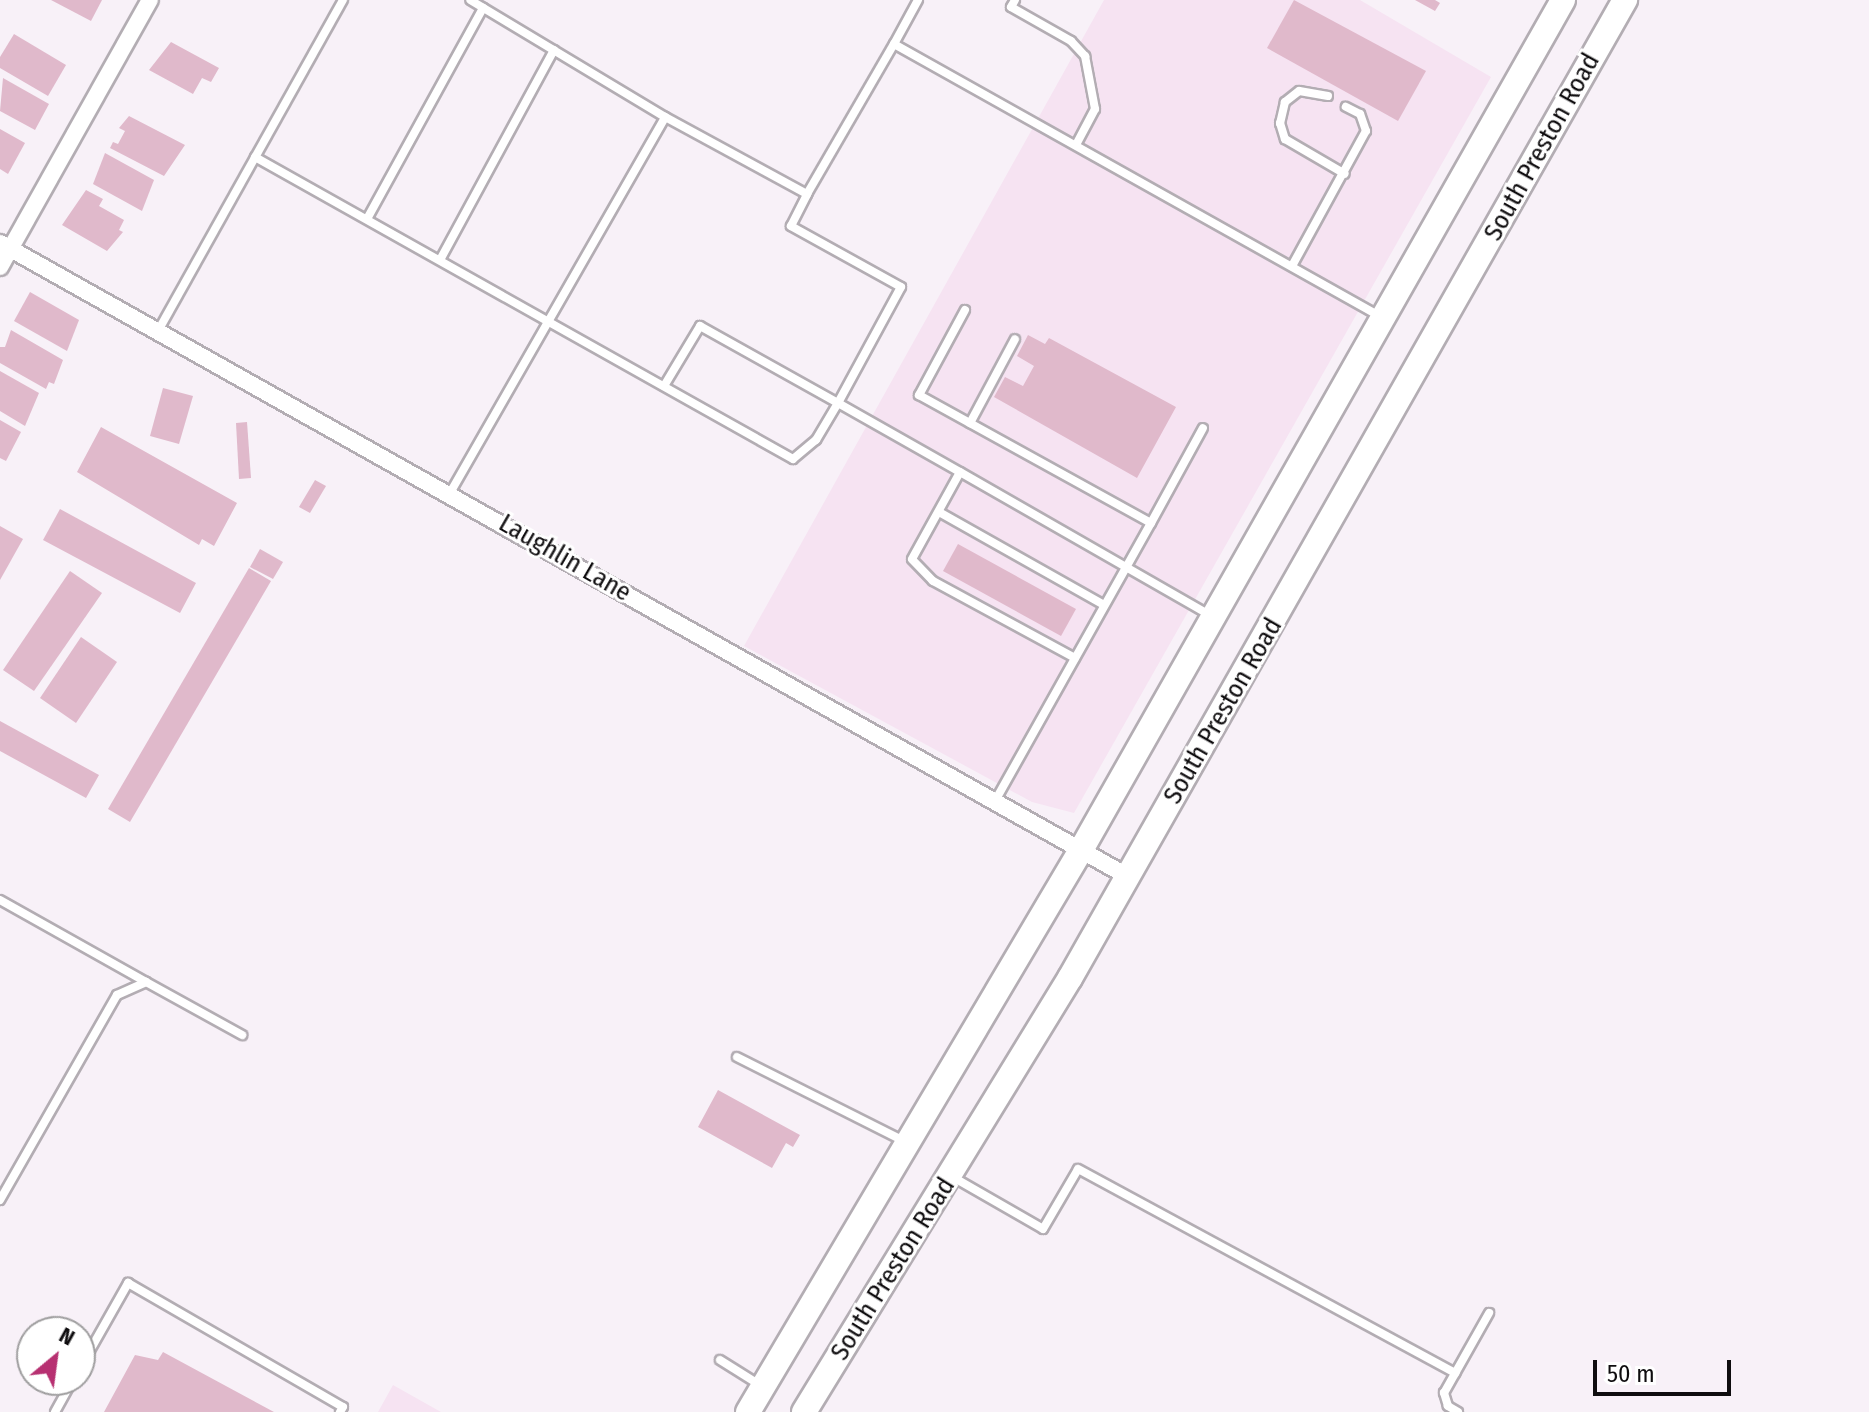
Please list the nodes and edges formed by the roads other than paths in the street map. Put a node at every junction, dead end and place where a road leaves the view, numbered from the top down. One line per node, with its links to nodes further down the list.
1 (150, 0): 19 (street)
2 (343, 0): 15 (lane)
3 (470, 0): 8 (lane)
4 (918, 0): 9 (lane)
5 (1015, 0): 14 (lane)
6 (1563, 0): 24 (main road, South Preston Road)
7 (1625, 0): 42 (main road, South Preston Road)
8 (483, 8): 10 (lane); 18 (lane)
9 (894, 44): 14 (lane); 17 (lane)
10 (554, 50): 13 (lane); 20 (lane)
11 (1328, 96): 16 (lane)
12 (1346, 107): 16 (lane)
13 (665, 117): 17 (lane); 25 (lane)
14 (1077, 143): 21 (lane)
15 (255, 157): 18 (lane); 26 (lane)
16 (1345, 174): 21 (lane)
17 (807, 194): 29 (lane)
18 (367, 219): 20 (lane)
19 (6, 246): 22 (street); 26 (street, Laughlin Lane)
20 (440, 260): 25 (lane)
21 (1292, 266): 24 (lane)
22 (0, 267)
23 (965, 310): 30 (lane)
24 (1382, 318): 38 (main road, South Preston Road)
25 (549, 320): 28 (lane); 33 (lane)
26 (158, 331): 33 (street, Laughlin Lane)
27 (1015, 339): 30 (lane)
28 (664, 386): 29 (lane); 29 (lane)
29 (838, 403): 32 (lane)
30 (970, 423): 35 (lane)
31 (1203, 428): 35 (lane)
32 (960, 472): 34 (lane); 36 (lane)
33 (450, 493): 40 (street, Laughlin Lane)
34 (939, 512): 37 (lane); 39 (lane)
35 (1151, 523): 36 (lane)
36 (1126, 567): 37 (lane); 38 (lane)
37 (1104, 605): 39 (lane)
38 (1214, 617): 41 (main road, South Preston Road)
39 (1075, 658): 40 (lane)
40 (995, 802): 41 (street, Laughlin Lane)
41 (1081, 850): 42 (street, Laughlin Lane); 47 (main road, South Preston Road)
42 (1129, 877): 48 (main road, South Preston Road)
43 (0, 900): 44 (lane)
44 (146, 982): 45 (lane); 49 (lane)
45 (242, 1035)
46 (737, 1057): 47 (lane)
47 (908, 1143): 54 (main road, South Preston Road)
48 (951, 1176): 53 (lane); 55 (main road, South Preston Road)
49 (0, 1200)
50 (1489, 1313): 53 (lane)
51 (96, 1340): 56 (lane)
52 (720, 1360): 54 (lane)
53 (1455, 1373): 58 (lane)
54 (763, 1386): 57 (main road, South Preston Road)
55 (811, 1410)
56 (340, 1412)
57 (748, 1412)
58 (1458, 1412)

